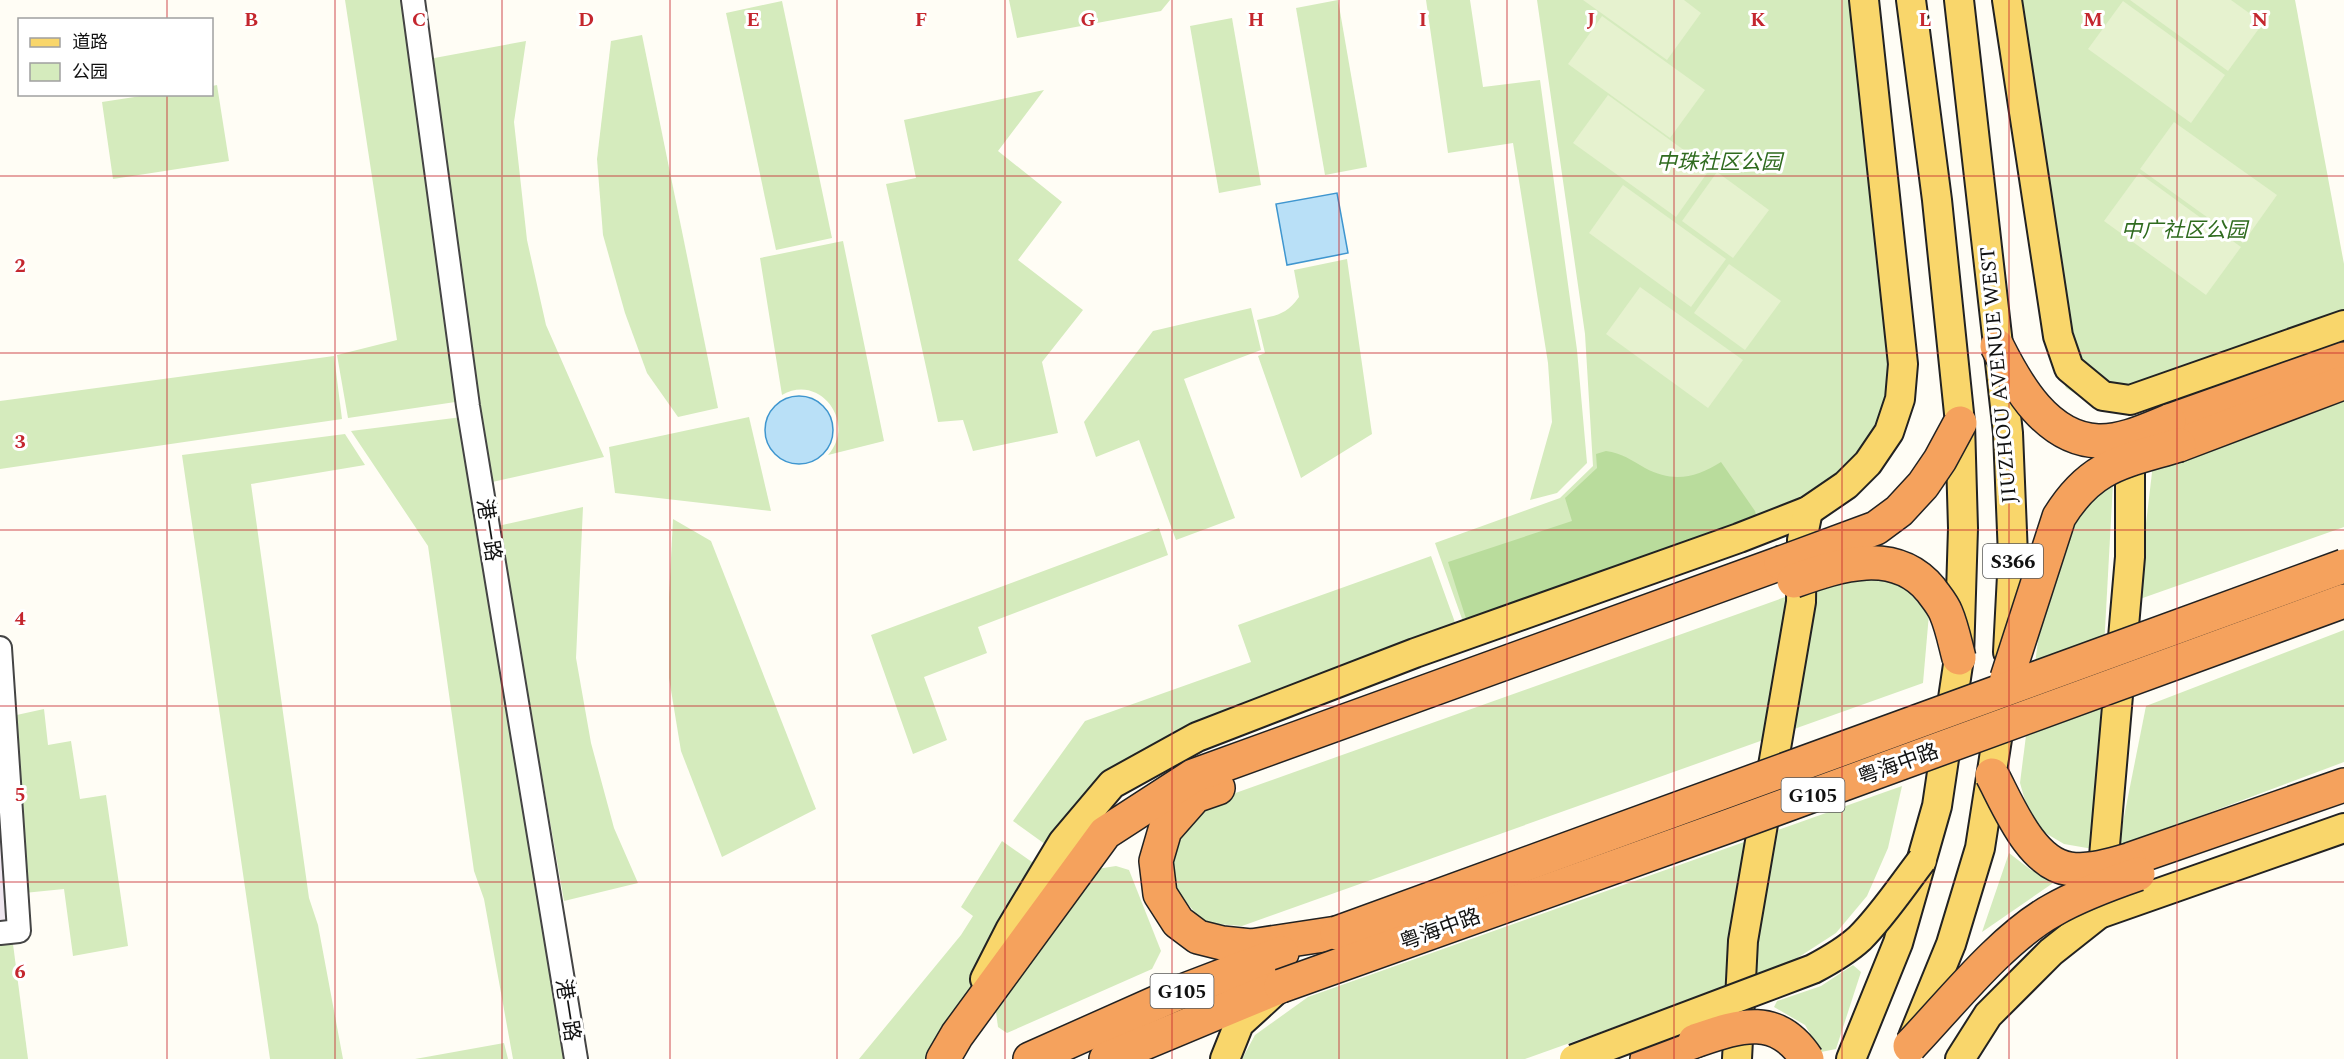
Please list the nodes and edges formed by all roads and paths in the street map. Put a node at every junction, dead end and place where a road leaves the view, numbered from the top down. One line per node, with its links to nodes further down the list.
1 (413, 0): 32 (street, 港一路)
2 (1864, 0): 13 (main road)
3 (1911, 0): 11 (main road, JIUZHOU AVENUE WEST / S366)
4 (1959, 0): 7 (main road, JIUZHOU AVENUE WEST / S366)
5 (2007, 0): 10 (main road)
6 (2344, 325): 10 (main road)
7 (1997, 346): 12 (highway, bridge); 19 (main road, JIUZHOU AVENUE WEST / S366, bridge)
8 (2344, 359): 12 (highway)
9 (2344, 383): 12 (highway)
10 (2130, 400): 26 (main road)
11 (1960, 423): 15 (highway, bridge); 18 (main road, JIUZHOU AVENUE WEST / S366, bridge)
12 (2174, 433): 19 (highway, bridge)
13 (1808, 511): 30 (main road); 38 (main road)
14 (2344, 566): 28 (highway, 粤海中路 / G105, bridge)
15 (1783, 574): 18 (highway, bridge); 28 (highway); 30 (highway)
16 (2344, 601): 29 (highway, 粤海中路 / G105, bridge)
17 (0, 648): 27 (street)
18 (1959, 658): 24 (main road, JIUZHOU AVENUE WEST / S366, bridge)
19 (2007, 678): 20 (main road, JIUZHOU AVENUE WEST / S366, bridge)
20 (1992, 775): 25 (highway, bridge); 31 (main road, JIUZHOU AVENUE WEST / S366, bridge)
21 (2344, 784): 25 (highway)
22 (2344, 802): 25 (highway)
23 (2344, 828): 26 (main road)
24 (1922, 860): 36 (main road, bridge); 40 (main road, JIUZHOU AVENUE WEST / S366)
25 (2134, 867): 31 (highway, bridge)
26 (2099, 914): 41 (main road)
27 (9, 932)
28 (1337, 933): 33 (highway, G105)
29 (1281, 986): 34 (highway, G105); 35 (main road)
30 (950, 1047)
31 (1906, 1053)
32 (576, 1059)
33 (1030, 1059)
34 (1106, 1059)
35 (1225, 1059)
36 (1574, 1059)
37 (1647, 1059): 39 (highway, bridge)
38 (1737, 1059)
39 (1807, 1059)
40 (1851, 1059)
41 (1960, 1059)

